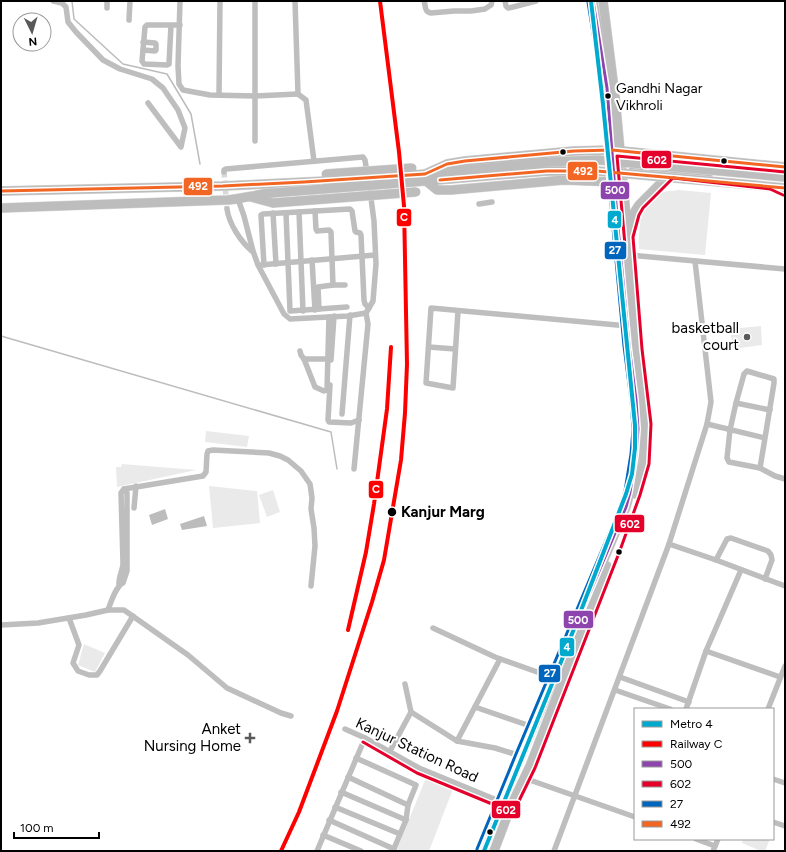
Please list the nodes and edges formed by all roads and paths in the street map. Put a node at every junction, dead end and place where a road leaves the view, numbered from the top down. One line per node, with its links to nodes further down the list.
1 (53, 1): 24 (street)
2 (107, 1): 14 (street)
3 (130, 1): 15 (street)
4 (180, 1): 17 (street)
5 (220, 1): 22 (street)
6 (255, 1): 23 (street)
7 (295, 1): 21 (street)
8 (424, 1): 9 (street)
9 (492, 1)
10 (505, 1): 11 (street)
11 (536, 1)
12 (593, 1): 20 (main road)
13 (603, 1): 20 (main road)
14 (107, 8)
15 (129, 20)
16 (171, 25): 17 (street); 18 (street); 19 (street)
17 (180, 25): 22 (street)
18 (144, 42): 19 (street); 19 (street)
19 (143, 50)
20 (610, 87): 26 (main road)
21 (298, 94): 23 (street); 27 (street)
22 (219, 95): 23 (street)
23 (255, 96): 25 (street)
24 (148, 103)
25 (255, 141)
26 (616, 150): 28 (main road); 32 (main road); 34 (main road); 35 (main road)
27 (314, 162): 29 (street); 50 (street)
28 (785, 167)
29 (224, 172)
30 (671, 173): 32 (main road); 36 (main road); 48 (main road)
31 (412, 175): 34 (main road); 34 (main road); 37 (main road, bridge); 38 (main road, bridge)
32 (623, 177): 35 (main road); 48 (main road)
33 (785, 177): 34 (main road, bridge)
34 (425, 178): 35 (main road); 36 (main road, bridge); 38 (main road, bridge)
35 (614, 182): 71 (main road)
36 (785, 190)
37 (1, 191)
38 (248, 196): 39 (main road)
39 (238, 199): 42 (main road); 49 (street)
40 (492, 202): 41 (street)
41 (479, 204)
42 (1, 208)
43 (227, 209): 49 (street)
44 (315, 211): 45 (street); 52 (street); 53 (street)
45 (299, 212): 47 (street); 56 (street)
46 (273, 213): 47 (street); 58 (street); 59 (street)
47 (286, 213): 57 (street)
48 (628, 237): 51 (main road)
49 (252, 251): 59 (street)
50 (376, 255): 52 (street); 66 (street)
51 (629, 255): 55 (street); 122 (main road)
52 (362, 256): 53 (street); 66 (street)
53 (333, 259): 54 (street); 62 (street)
54 (312, 260): 56 (street); 63 (street)
55 (695, 261): 60 (street); 81 (street)
56 (301, 262): 57 (street); 68 (street)
57 (288, 263): 58 (street); 68 (street)
58 (276, 264): 59 (street)
59 (261, 265): 70 (street)
60 (785, 269)
61 (345, 285): 62 (street)
62 (333, 286): 63 (street)
63 (316, 288): 65 (street)
64 (347, 307): 65 (street)
65 (317, 310): 68 (street)
66 (368, 310): 69 (street); 80 (street)
67 (458, 310): 71 (street); 72 (street); 73 (street)
68 (303, 311)
69 (350, 315): 70 (street); 79 (street)
70 (332, 316): 76 (street); 80 (street)
71 (628, 326): 105 (main road)
72 (428, 347): 73 (street); 73 (street)
73 (455, 349)
74 (300, 351): 75 (street)
75 (304, 359): 76 (street); 76 (street)
76 (328, 359)
77 (736, 403): 78 (street); 78 (street); 82 (street)
78 (770, 410): 83 (street)
79 (342, 414)
80 (359, 420): 85 (street)
81 (707, 424): 82 (street); 89 (street)
82 (730, 430): 83 (street); 84 (street)
83 (765, 438): 84 (street)
84 (760, 468): 86 (street)
85 (354, 469)
86 (785, 479)
87 (136, 486): 88 (street); 93 (street); 95 (street)
88 (134, 508)
89 (669, 544): 90 (street); 103 (street)
90 (716, 560): 91 (street); 92 (street)
91 (741, 570): 92 (street); 100 (street)
92 (766, 579): 94 (street)
93 (311, 586)
94 (785, 586)
95 (108, 610): 96 (street); 97 (street)
96 (133, 616): 97 (street); 113 (street)
97 (69, 618): 98 (street)
98 (1, 625)
99 (433, 628): 101 (street)
100 (706, 651): 104 (street); 109 (street)
101 (500, 660): 105 (street); 108 (street)
102 (785, 666): 104 (street)
103 (620, 677): 107 (street); 109 (street)
104 (780, 677): 111 (street)
105 (554, 678): 114 (main road)
106 (405, 684): 112 (street)
107 (615, 690): 110 (street); 126 (street)
108 (475, 707): 114 (street); 117 (street)
109 (689, 707)
110 (667, 708)
111 (768, 708)
112 (411, 712): 117 (street); 118 (street)
113 (291, 716)
114 (533, 727): 119 (main road)
115 (345, 729): 116 (street, Kanjur Station Road)
116 (365, 738): 118 (street, Kanjur Station Road); 120 (street)
117 (457, 740): 119 (street)
118 (390, 752): 127 (street, Kanjur Station Road)
119 (521, 756): 127 (main road)
120 (356, 758): 121 (street); 128 (street)
121 (348, 777): 125 (street); 128 (street)
122 (524, 778): 126 (street); 129 (main road)
123 (774, 779): 124 (street)
124 (785, 783)
125 (341, 792): 130 (street); 133 (street)
126 (575, 796): 131 (street); 146 (street)
127 (502, 802): 129 (street, Kanjur Station Road); 144 (main road)
128 (408, 805): 133 (street)
129 (512, 806): 145 (main road)
130 (335, 807): 132 (street); 136 (street)
131 (634, 817)
132 (329, 820): 137 (street); 141 (street)
133 (406, 820): 136 (street)
134 (774, 822): 135 (street)
135 (785, 826)
136 (400, 834): 141 (street)
137 (323, 835): 140 (street); 143 (street)
138 (698, 840): 139 (street)
139 (714, 848)
140 (317, 850): 142 (street)
141 (394, 850)
142 (324, 851)
143 (361, 851)
144 (482, 851)
145 (494, 851)
146 (554, 851)

